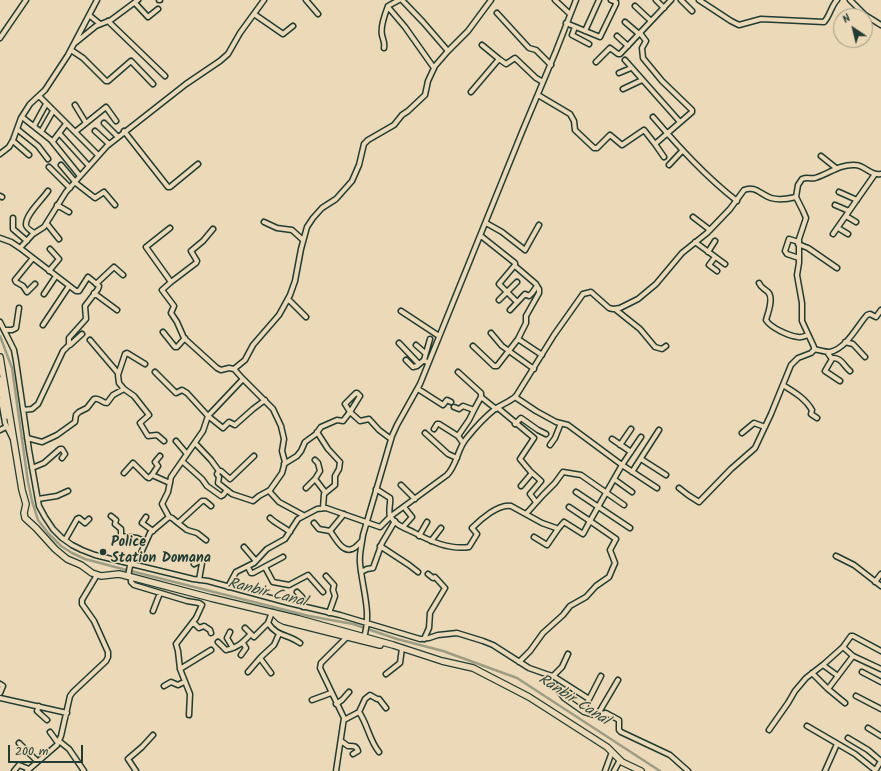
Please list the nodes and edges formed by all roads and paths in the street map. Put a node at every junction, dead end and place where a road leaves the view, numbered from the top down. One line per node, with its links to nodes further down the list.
1 (26, 0): 38 (street)
2 (97, 0): 28 (street)
3 (264, 0): 25 (street)
4 (306, 0): 26 (street)
5 (399, 0): 20 (street)
6 (402, 0): 48 (street)
7 (491, 0): 48 (street)
8 (554, 0): 27 (street)
9 (576, 0): 27 (street)
10 (599, 0): 37 (street)
11 (612, 0): 37 (street)
12 (656, 0): 21 (street)
13 (671, 0): 21 (street)
14 (680, 0): 23 (street)
15 (699, 0): 16 (street)
16 (837, 0)
17 (850, 0): 34 (street)
18 (137, 1): 22 (street); 29 (street)
19 (635, 6): 30 (street)
20 (388, 7): 46 (street); 53 (street)
21 (664, 8): 30 (street)
22 (158, 9)
23 (692, 11)
24 (497, 13): 52 (street)
25 (254, 14): 35 (street); 77 (street)
26 (318, 14)
27 (570, 14): 33 (street)
28 (89, 15): 32 (street); 42 (street)
29 (108, 21): 32 (street); 56 (street)
30 (651, 21): 39 (street)
31 (625, 22): 39 (street)
32 (100, 24): 42 (street)
33 (566, 24): 36 (street); 52 (street)
34 (881, 25)
35 (293, 26)
36 (575, 27): 37 (street); 43 (street)
37 (585, 32)
38 (2, 33): 41 (street)
39 (639, 33): 45 (street); 70 (street)
40 (617, 36): 45 (street)
41 (0, 38)
42 (74, 43): 47 (street)
43 (589, 44)
44 (482, 45): 49 (street)
45 (628, 46): 51 (street)
46 (384, 48)
47 (71, 50): 59 (street); 63 (street)
48 (448, 51): 53 (street)
49 (499, 59): 58 (street); 61 (street)
50 (625, 60): 54 (street)
51 (596, 62)
52 (551, 65): 58 (street)
53 (434, 68): 133 (street)
54 (631, 68): 55 (street); 57 (street)
55 (619, 73)
56 (165, 76)
57 (642, 80): 60 (street); 70 (street)
58 (543, 82): 62 (street)
59 (154, 84)
60 (622, 89)
61 (472, 92)
62 (538, 95): 86 (street); 120 (street)
63 (38, 96): 64 (street); 67 (street)
64 (46, 104): 66 (street); 74 (street)
65 (75, 105): 71 (street)
66 (53, 111): 73 (street); 78 (street)
67 (22, 117): 74 (street); 75 (street)
68 (653, 117): 81 (street)
69 (116, 121): 71 (street)
70 (680, 122): 81 (street)
71 (86, 123): 79 (street)
72 (104, 123): 82 (street)
73 (66, 124): 79 (street); 80 (street)
74 (34, 126): 78 (street)
75 (17, 129): 83 (street); 93 (street)
76 (96, 131): 85 (street)
77 (124, 131): 82 (street); 94 (street)
78 (41, 132): 84 (street)
79 (75, 132): 90 (street)
80 (59, 133): 84 (street); 96 (street)
81 (667, 134): 86 (street); 87 (street)
82 (117, 136): 85 (street)
83 (13, 141): 88 (street); 89 (street)
84 (53, 142): 102 (street)
85 (108, 144): 90 (street)
86 (655, 144): 91 (street)
87 (682, 151): 97 (street); 109 (street)
88 (0, 154)
89 (29, 155)
90 (98, 155): 96 (street)
91 (664, 156)
92 (821, 156): 99 (street)
93 (48, 159)
94 (198, 164)
95 (61, 165): 103 (street)
96 (88, 165): 102 (street)
97 (669, 165)
98 (49, 167): 104 (street)
99 (836, 168): 100 (street); 107 (street)
100 (875, 174): 101 (street); 108 (street)
101 (881, 174)
102 (80, 176): 103 (street)
103 (76, 182): 104 (street); 111 (street)
104 (70, 188): 110 (street)
105 (48, 191): 127 (street)
106 (839, 192): 108 (street)
107 (796, 197): 109 (street); 137 (street)
108 (857, 200): 113 (street)
109 (737, 201): 126 (street)
110 (57, 205): 114 (street); 121 (street)
111 (115, 205)
112 (835, 205): 113 (street)
113 (849, 211): 115 (street)
114 (69, 212)
115 (846, 216): 119 (street); 124 (street)
116 (693, 217): 126 (street)
117 (13, 218): 134 (street)
118 (264, 222): 133 (street)
119 (856, 222)
120 (486, 223): 122 (street); 130 (street)
121 (47, 224): 127 (street); 132 (street)
122 (540, 225)
123 (170, 228): 151 (street)
124 (838, 228): 128 (street); 129 (street)
125 (213, 229): 151 (street)
126 (710, 230): 136 (street)
127 (34, 233): 134 (street)
128 (833, 234)
129 (848, 234)
130 (481, 236): 145 (street); 178 (street)
131 (0, 238): 138 (street)
132 (59, 238)
133 (303, 240): 161 (street)
134 (27, 241): 138 (street)
135 (715, 241): 140 (street)
136 (695, 242): 140 (street); 165 (street)
137 (798, 243): 143 (street); 143 (street); 146 (street)
138 (20, 248): 142 (street)
139 (50, 249): 147 (street)
140 (708, 252): 141 (street)
141 (715, 257): 144 (street); 148 (street)
142 (33, 258): 147 (street); 154 (street)
143 (799, 258): 177 (street)
144 (724, 264)
145 (515, 266): 157 (street); 158 (street)
146 (837, 268)
147 (49, 271): 150 (street)
148 (717, 271)
149 (123, 275): 155 (street)
150 (56, 276): 156 (street); 160 (street)
151 (171, 282): 179 (street)
152 (517, 282): 158 (street)
153 (759, 283): 177 (street)
154 (35, 284)
155 (96, 284): 156 (street); 159 (street)
156 (69, 286): 172 (street)
157 (537, 286): 163 (street); 182 (street)
158 (507, 292): 162 (street); 163 (street)
159 (94, 293): 166 (street); 185 (street)
160 (44, 294)
161 (288, 299): 170 (street); 203 (street)
162 (499, 300)
163 (517, 302): 168 (street)
164 (19, 308): 173 (street)
165 (615, 309): 188 (street); 193 (street)
166 (117, 310)
167 (401, 310): 178 (street)
168 (510, 310)
169 (881, 310): 183 (street)
170 (306, 317)
171 (0, 322): 173 (street)
172 (43, 325)
173 (4, 330): 222 (street)
174 (163, 332): 179 (street)
175 (491, 333): 190 (street)
176 (82, 334): 185 (street)
177 (808, 335): 189 (street)
178 (439, 336): 199 (street)
179 (185, 338): 203 (street)
180 (430, 339): 192 (street)
181 (90, 340): 207 (street)
182 (518, 340): 190 (street); 193 (street)
183 (845, 342): 191 (street); 195 (street)
184 (399, 343): 201 (street)
185 (70, 345): 222 (street)
186 (416, 345): 192 (street)
187 (473, 346): 190 (street)
188 (666, 346)
189 (814, 349): 191 (street); 211 (street)
190 (509, 350): 202 (street)
191 (827, 352): 196 (street)
192 (425, 353): 198 (street)
193 (542, 355): 202 (street)
194 (0, 357): 235 (highway)
195 (865, 357)
196 (832, 358): 204 (street); 210 (street)
197 (406, 360): 201 (street)
198 (424, 360): 199 (street); 201 (street)
199 (428, 363): 213 (street)
200 (145, 364): 207 (street)
201 (419, 364)
202 (534, 368): 216 (street)
203 (234, 369): 208 (street)
204 (850, 371)
205 (155, 372): 225 (street)
206 (458, 372): 215 (street)
207 (118, 374): 212 (street)
208 (243, 378): 217 (street); 225 (street)
209 (0, 380): 235 (highway)
210 (840, 381)
211 (783, 385): 226 (street); 230 (street)
212 (124, 389): 242 (street); 246 (street)
213 (418, 389): 218 (street); 243 (street)
214 (0, 396): 220 (street)
215 (481, 397): 221 (street); 223 (street)
216 (515, 397): 221 (street); 228 (street)
217 (265, 400): 225 (street); 261 (street)
218 (451, 402)
219 (454, 407): 223 (street)
220 (1, 408): 229 (street)
221 (497, 408): 227 (street); 249 (street)
222 (23, 410): 242 (street)
223 (474, 410): 240 (street)
224 (350, 412): 224 (street); 236 (street); 243 (street)
225 (208, 416): 248 (street)
226 (817, 418)
227 (515, 424): 239 (street); 267 (street)
228 (561, 424): 250 (street); 262 (street)
229 (6, 427): 233 (street); 245 (street)
230 (765, 427): 237 (street); 277 (street)
231 (434, 429): 240 (street)
232 (631, 429): 251 (street)
233 (0, 430)
234 (659, 430): 258 (street)
235 (12, 431): 245 (highway)
236 (317, 432): 261 (street); 282 (street)
237 (742, 432)
238 (425, 433): 257 (street)
239 (546, 434)
240 (458, 436): 249 (street)
241 (641, 437): 252 (street)
242 (27, 438): 263 (street)
243 (391, 439): 278 (street)
244 (612, 439): 251 (street)
245 (14, 441): 337 (highway)
246 (164, 441)
247 (176, 441): 253 (street)
248 (195, 443): 253 (street); 264 (street)
249 (463, 443): 257 (street)
250 (550, 445)
251 (620, 445): 252 (street)
252 (631, 452): 262 (street)
253 (187, 454): 260 (street)
254 (160, 456): 268 (street)
255 (254, 456): 264 (street)
256 (62, 458): 263 (street)
257 (457, 458): 287 (street)
258 (641, 459): 265 (street); 269 (street)
259 (315, 460): 270 (street)
260 (182, 461): 272 (street); 279 (street)
261 (284, 464): 281 (street)
262 (622, 466): 265 (street); 271 (street)
263 (32, 468): 286 (street)
264 (219, 471): 279 (street)
265 (632, 472): 276 (street)
266 (124, 473): 268 (street)
267 (532, 473): 274 (street); 288 (street)
268 (152, 474): 272 (street)
269 (666, 475)
270 (315, 479): 275 (street); 282 (street)
271 (614, 479): 284 (street); 285 (street)
272 (170, 484): 301 (street)
273 (401, 485): 287 (street)
274 (521, 486)
275 (306, 488)
276 (657, 488)
277 (679, 488)
278 (376, 489): 299 (street); 306 (street)
279 (227, 490): 281 (street)
280 (68, 491): 286 (street)
281 (269, 491): 298 (street)
282 (325, 492): 294 (street)
283 (576, 492): 293 (street)
284 (632, 492)
285 (606, 493): 288 (street); 289 (street); 293 (street)
286 (38, 499): 319 (street)
287 (415, 499): 291 (street)
288 (536, 502): 296 (street)
289 (624, 505)
290 (211, 506): 308 (street)
291 (404, 507): 299 (street); 310 (street)
292 (569, 507): 305 (street)
293 (598, 507): 305 (street); 313 (street)
294 (322, 508): 295 (street); 298 (street)
295 (344, 514): 306 (street); 315 (street)
296 (526, 514): 312 (street); 322 (street)
297 (111, 516): 323 (street)
298 (302, 516): 316 (street)
299 (390, 516): 304 (street); 306 (street)
300 (146, 517): 314 (street)
301 (170, 517): 308 (street); 314 (street)
302 (270, 518): 316 (street)
303 (89, 519): 319 (street)
304 (395, 521): 310 (street); 324 (street)
305 (590, 521): 312 (street); 373 (street)
306 (367, 522): 321 (street)
307 (427, 522): 317 (street)
308 (178, 523): 320 (street)
309 (314, 523): 315 (street)
310 (403, 528): 317 (street)
311 (441, 528): 322 (street)
312 (558, 528): 318 (street)
313 (630, 528)
314 (153, 531): 323 (street)
315 (330, 531): 321 (street)
316 (290, 532): 328 (street)
317 (419, 536): 322 (street)
318 (534, 537)
319 (65, 540): 330 (street)
320 (206, 540)
321 (362, 541): 333 (street)
322 (431, 541)
323 (146, 542): 330 (street)
324 (380, 546): 333 (street); 334 (street)
325 (244, 547): 328 (street)
326 (836, 556): 341 (street)
327 (283, 557): 332 (street)
328 (256, 561): 331 (street)
329 (194, 564): 340 (street)
330 (131, 565): 338 (street); 340 (street)
331 (248, 567): 332 (street); 343 (street)
332 (265, 567): 345 (street)
333 (361, 572): 354 (street)
334 (418, 572)
335 (428, 574): 360 (street)
336 (881, 574): 341 (street)
337 (97, 575): 338 (highway); 406 (street)
338 (129, 575): 346 (street); 349 (highway)
339 (326, 576): 350 (street)
340 (199, 580): 343 (street)
341 (876, 582): 342 (street)
342 (881, 586)
343 (228, 587): 347 (street)
344 (297, 592): 347 (street)
345 (323, 592)
346 (160, 593): 348 (street); 351 (street)
347 (303, 607): 350 (street)
348 (154, 611)
349 (273, 613): 352 (street); 354 (highway); 359 (highway)
350 (329, 613): 354 (street)
351 (195, 623): 356 (street); 375 (street)
352 (268, 623): 357 (street); 358 (street)
353 (245, 628): 357 (street)
354 (366, 630): 360 (street); 366 (highway)
355 (230, 632): 365 (street)
356 (211, 633)
357 (251, 634): 362 (street)
358 (279, 634): 363 (street); 372 (street)
359 (347, 637): 366 (highway); 394 (street)
360 (424, 639): 373 (street)
361 (218, 642): 365 (street)
362 (243, 643): 365 (street); 370 (street)
363 (300, 643)
364 (843, 647): 368 (street); 371 (street); 374 (street)
365 (233, 648)
366 (402, 648): 381 (street); 424 (highway)
367 (211, 650): 375 (street)
368 (881, 651)
369 (568, 654): 383 (street)
370 (241, 655)
371 (853, 656): 376 (street); 385 (street)
372 (260, 658): 377 (street); 379 (street)
373 (519, 662): 382 (street)
374 (823, 665): 380 (street); 385 (street)
375 (180, 669): 388 (street)
376 (881, 669)
377 (248, 672)
378 (862, 672): 387 (street)
379 (271, 673)
380 (812, 673): 391 (street); 413 (street)
381 (386, 674)
382 (546, 674): 383 (street); 404 (street)
383 (553, 676): 397 (street)
384 (601, 676): 397 (street)
385 (838, 676): 391 (street)
386 (618, 680): 407 (street)
387 (881, 682)
388 (183, 683): 390 (street); 408 (street)
389 (0, 684): 393 (street)
390 (164, 686)
391 (828, 689): 399 (street)
392 (349, 692): 400 (street)
393 (0, 693)
394 (331, 693): 398 (street); 400 (street)
395 (856, 696): 403 (street)
396 (0, 698): 401 (street)
397 (589, 699): 404 (street)
398 (312, 700)
399 (845, 703)
400 (336, 704): 410 (street)
401 (39, 706): 406 (street); 409 (street)
402 (386, 708): 405 (street)
403 (881, 709)
404 (583, 711): 407 (street)
405 (359, 712): 410 (street); 422 (street)
406 (67, 713): 419 (street)
407 (598, 714): 434 (street)
408 (189, 715)
409 (47, 720)
410 (344, 720): 418 (street)
411 (807, 726): 421 (street)
412 (868, 728): 416 (street)
413 (768, 730)
414 (50, 732): 419 (street)
415 (153, 735): 431 (street)
416 (881, 736)
417 (848, 738): 426 (street)
418 (341, 741): 423 (street); 432 (street)
419 (59, 742): 425 (street); 430 (street)
420 (19, 743): 425 (street)
421 (838, 744): 435 (street); 436 (street)
422 (379, 752)
423 (354, 754)
424 (616, 757): 428 (street); 428 (street); 433 (highway)
425 (38, 761): 427 (street)
426 (881, 761): 436 (street)
427 (28, 770): 429 (street)
428 (609, 770)
429 (14, 771)
430 (84, 771)
431 (136, 771)
432 (336, 771)
433 (641, 771)
434 (688, 771)
435 (825, 771)
436 (875, 771)

